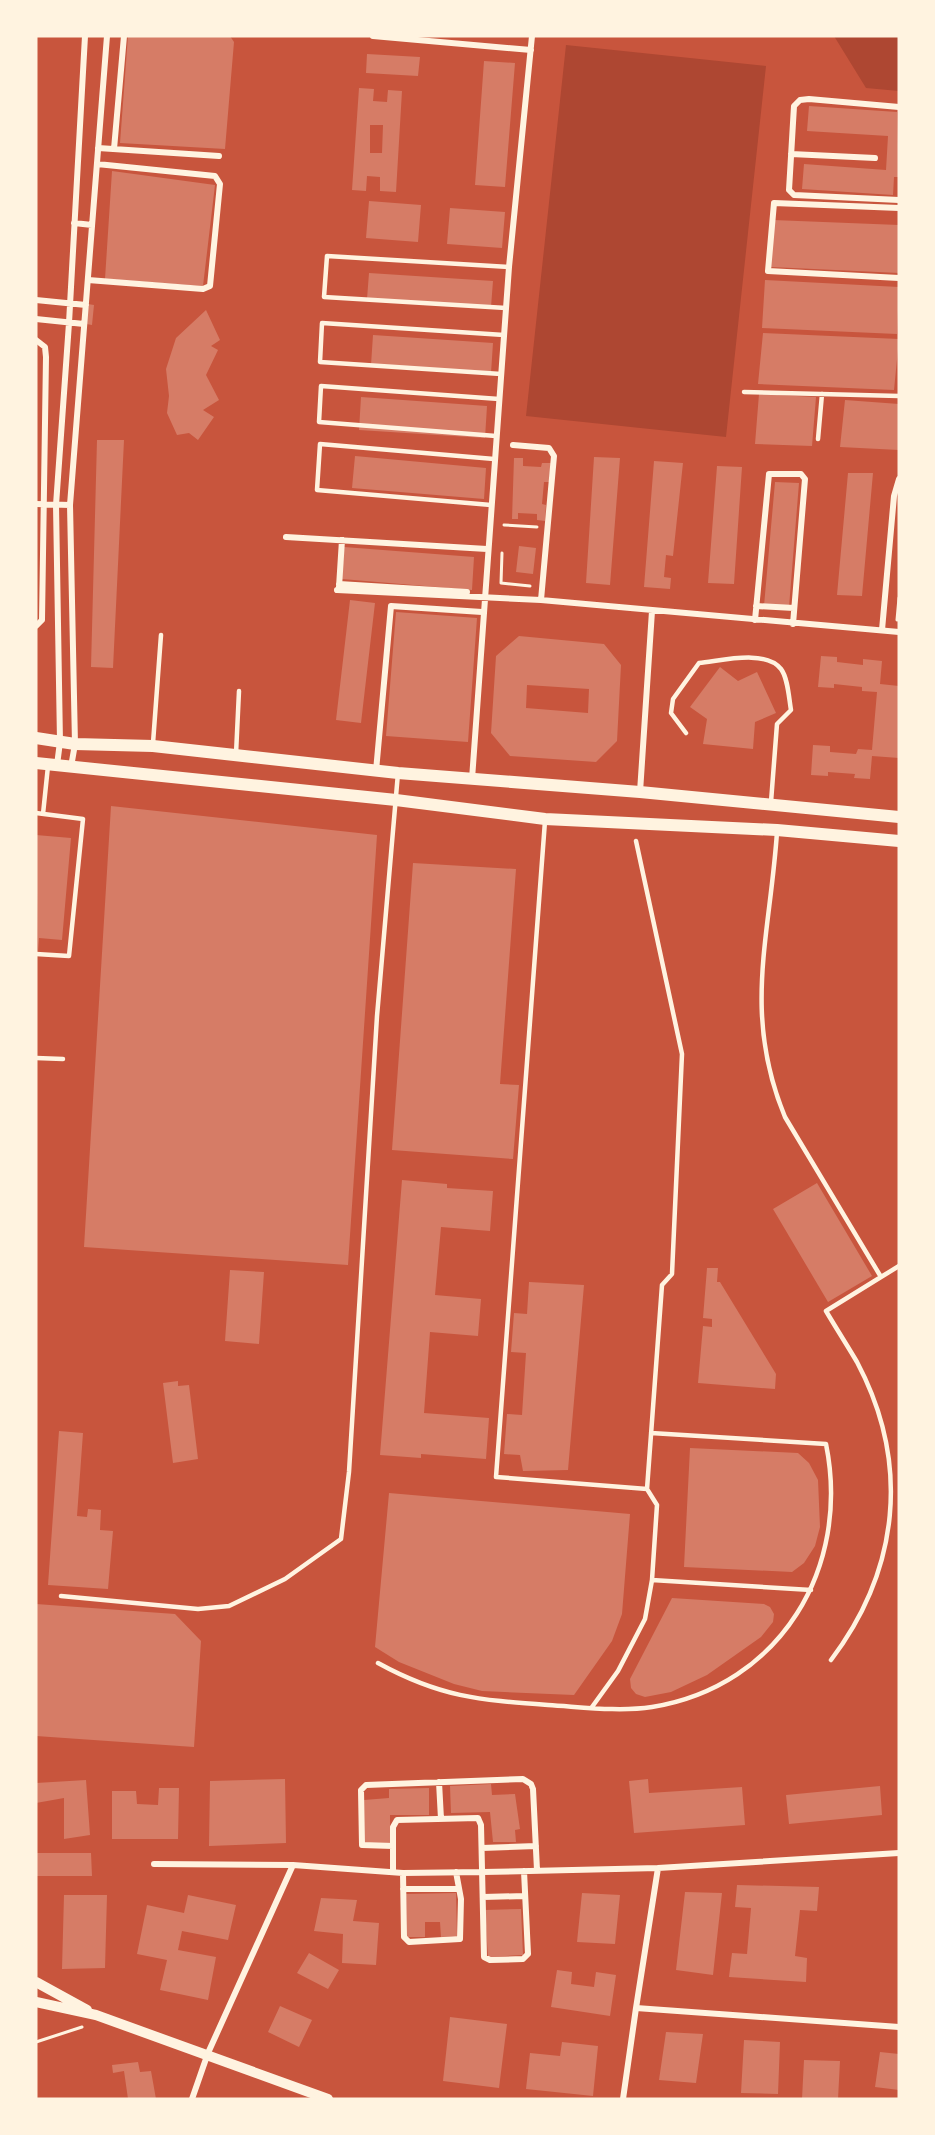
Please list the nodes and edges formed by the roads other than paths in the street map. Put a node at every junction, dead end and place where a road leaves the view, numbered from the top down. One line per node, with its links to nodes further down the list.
1 (85, 36): 18 (street)
2 (108, 36): 7 (street)
3 (124, 36): 8 (street)
4 (373, 36): 6 (street)
5 (532, 36): 6 (street)
6 (531, 50): 20 (street)
7 (104, 80): 8 (street); 10 (street)
8 (121, 81): 11 (street)
9 (899, 107): 12 (street)
10 (98, 148): 11 (street); 15 (street)
11 (114, 149): 13 (street)
12 (791, 153): 14 (street); 16 (street)
13 (219, 156)
14 (875, 158)
15 (97, 164): 19 (street); 22 (street)
16 (899, 200)
17 (899, 208): 21 (street)
18 (74, 224): 19 (street); 24 (street)
19 (92, 225): 22 (street)
20 (509, 267): 26 (street); 26 (lane)
21 (899, 278)
22 (88, 280): 25 (street)
23 (36, 300): 24 (street)
24 (70, 303): 25 (street); 28 (street)
25 (86, 304): 29 (street)
26 (506, 309): 30 (street)
27 (36, 319): 28 (street)
28 (69, 322): 29 (street); 43 (street)
29 (84, 324): 44 (street)
30 (504, 335): 32 (street); 32 (lane)
31 (36, 340): 42 (street)
32 (501, 374): 36 (street)
33 (744, 392): 34 (lane)
34 (822, 394): 35 (lane); 38 (lane)
35 (899, 396)
36 (499, 399): 37 (street); 37 (lane)
37 (496, 436): 40 (street)
38 (818, 439)
39 (513, 445): 52 (street)
40 (494, 459): 45 (street); 45 (lane)
41 (899, 479): 60 (street)
42 (40, 504): 43 (street); 59 (street)
43 (56, 505): 44 (street); 64 (street)
44 (70, 505): 65 (street)
45 (491, 505): 48 (street)
46 (286, 537): 47 (street)
47 (342, 540): 48 (street); 49 (street)
48 (487, 549): 51 (street)
49 (417, 592): 50 (street); 51 (street)
50 (467, 592)
51 (483, 599): 52 (street); 56 (street)
52 (541, 600): 55 (street)
53 (756, 606): 54 (street); 54 (street); 57 (street)
54 (794, 608): 58 (street)
55 (652, 610): 57 (street); 77 (street)
56 (482, 612): 74 (street); 76 (street)
57 (755, 620): 58 (street)
58 (793, 624): 60 (street)
59 (36, 627)
60 (882, 630): 61 (street)
61 (899, 632)
62 (161, 635): 70 (lane)
63 (239, 690): 71 (lane)
64 (60, 698): 65 (street); 68 (street)
65 (74, 698): 69 (street)
66 (686, 733): 79 (lane)
67 (36, 738): 68 (main road)
68 (60, 742): 69 (main road); 72 (street)
69 (75, 744): 70 (main road); 73 (street)
70 (153, 746): 71 (main road)
71 (236, 754): 74 (main road)
72 (47, 764): 73 (main road); 81 (lane)
73 (71, 767): 78 (main road)
74 (376, 771): 75 (main road)
75 (398, 773): 76 (main road); 78 (lane)
76 (472, 779): 77 (main road)
77 (639, 792): 79 (main road)
78 (396, 800): 83 (main road); 96 (lane)
79 (770, 805): 82 (main road)
80 (36, 813): 81 (lane)
81 (43, 814): 87 (lane)
82 (899, 817)
83 (545, 819): 84 (main road); 93 (lane)
84 (777, 830): 86 (main road); 91 (lane)
85 (636, 841): 92 (lane)
86 (899, 842)
87 (36, 954)
88 (36, 1058): 89 (lane)
89 (63, 1059)
90 (899, 1266): 91 (lane)
91 (881, 1277): 97 (lane)
92 (651, 1433): 93 (lane); 95 (lane)
93 (647, 1489): 94 (lane)
94 (652, 1580): 95 (lane); 99 (lane)
95 (811, 1590): 99 (lane)
96 (61, 1596)
97 (831, 1660)
98 (378, 1663): 99 (lane)
99 (592, 1707)
100 (439, 1782): 101 (street); 102 (street); 103 (street)
101 (441, 1819): 102 (street); 104 (street)
102 (393, 1846): 111 (street)
103 (536, 1846): 104 (street); 109 (street)
104 (482, 1848): 113 (street)
105 (899, 1853): 108 (street)
106 (154, 1864): 107 (street)
107 (293, 1865): 111 (street); 124 (street)
108 (658, 1868): 109 (street); 121 (street)
109 (537, 1870): 110 (street)
110 (525, 1871): 113 (street); 117 (street)
111 (393, 1872): 114 (street)
112 (456, 1872): 113 (street); 114 (street); 116 (street)
113 (483, 1872): 118 (street)
114 (403, 1873): 115 (street)
115 (403, 1889): 116 (street); 116 (street)
116 (457, 1889)
117 (525, 1896): 118 (street); 118 (street)
118 (483, 1897)
119 (36, 1982): 122 (street)
120 (36, 2002): 122 (street)
121 (636, 2008): 123 (street); 127 (street)
122 (101, 2016): 124 (street)
123 (899, 2027)
124 (208, 2053): 125 (street); 126 (street)
125 (192, 2099)
126 (328, 2099)
127 (623, 2099)

